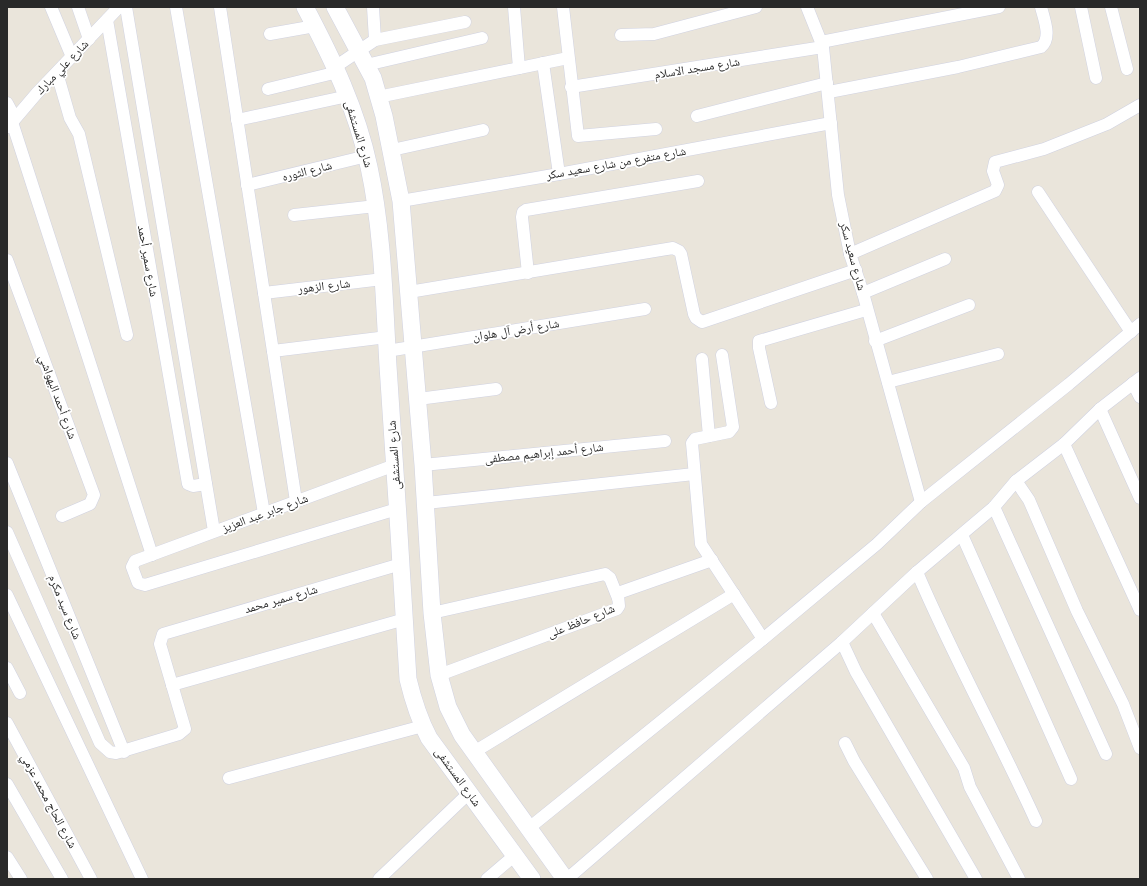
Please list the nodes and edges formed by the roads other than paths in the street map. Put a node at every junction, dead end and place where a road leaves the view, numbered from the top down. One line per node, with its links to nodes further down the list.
1 (51, 7): 27 (street)
2 (78, 7): 24 (street)
3 (119, 7): 18 (street, شارع علي مبارك)
4 (126, 7): 35 (street)
5 (176, 7): 105 (street)
6 (220, 7): 46 (street)
7 (306, 7): 20 (street, شارع المستشفى)
8 (335, 7): 28 (street)
9 (373, 7): 25 (street)
10 (514, 7): 31 (street)
11 (563, 7): 29 (street)
12 (756, 7): 22 (street)
13 (806, 7): 26 (street, شارع سعيد سكر)
14 (999, 7): 26 (street, شارع مسجد الاسلام)
15 (1041, 7): 39 (street)
16 (1081, 7): 36 (street)
17 (1112, 7): 33 (street)
18 (106, 20): 24 (street, شارع علي مبارك); 37 (street, شارع سمير أحمد)
19 (464, 22): 25 (street)
20 (315, 26): 21 (street); 32 (street, شارع المستشفى)
21 (270, 34)
22 (621, 35)
23 (482, 38): 28 (street)
24 (89, 39): 27 (street, شارع علي مبارك)
25 (375, 40): 28 (street)
26 (822, 45): 38 (street, شارع مسجد الاسلام); 39 (street, شارع سعيد سكر)
27 (72, 57): 34 (street, شارع علي مبارك)
28 (362, 58): 32 (street); 42 (street)
29 (568, 58): 30 (street); 38 (street)
30 (543, 63): 31 (street); 53 (street)
31 (519, 68): 42 (street)
32 (337, 69): 40 (street); 41 (street, شارع المستشفى)
33 (1127, 69)
34 (57, 73): 47 (street, شارع علي مبارك); 75 (street)
35 (138, 75): 37 (street); 59 (street)
36 (1096, 78)
37 (116, 79): 61 (street, شارع سمير أحمد)
38 (571, 87): 49 (street)
39 (828, 88): 45 (street); 48 (street, شارع سعيد سكر)
40 (268, 89)
41 (348, 96): 46 (street); 52 (street, شارع المستشفى)
42 (378, 97): 51 (street)
43 (7, 103): 47 (street)
44 (1140, 105): 62 (street)
45 (697, 116)
46 (237, 120): 55 (street)
47 (11, 123): 110 (street)
48 (831, 123): 53 (street, شارع متفرع من شارع سعيد سكر); 62 (street, شارع سعيد سكر)
49 (656, 129)
50 (483, 130): 51 (street)
51 (392, 150): 57 (street)
52 (366, 156): 55 (street, شارع الثوره); 58 (street, شارع المستشفى)
53 (559, 174): 57 (street, شارع متفرع من شارع سعيد سكر)
54 (698, 182): 66 (street)
55 (247, 185): 69 (street)
56 (1038, 192): 74 (street)
57 (401, 200): 68 (street)
58 (376, 206): 60 (street); 67 (street, شارع المستشفى)
59 (160, 210): 61 (street); 98 (street)
60 (294, 214)
61 (140, 215): 98 (street, شارع سمير أحمد)
62 (850, 254): 65 (street, شارع سعيد سكر)
63 (945, 259): 70 (street)
64 (7, 260): 106 (street, شارع أحمد البهواشي)
65 (856, 270): 66 (street); 70 (street, شارع سعيد سكر)
66 (528, 272): 68 (street)
67 (383, 279): 69 (street, شارع الزهور); 77 (street, شارع المستشفى)
68 (409, 292): 78 (street)
69 (264, 293): 79 (street)
70 (863, 293): 73 (street, شارع سعيد سكر)
71 (969, 305): 76 (street)
72 (645, 309): 78 (street, شارع أرض آل هلوان)
73 (866, 310): 76 (street, شارع سعيد سكر); 88 (street)
74 (1135, 328): 101 (street)
75 (127, 335)
76 (875, 340): 84 (street, شارع سعيد سكر)
77 (387, 344): 78 (street, شارع أرض آل هلوان); 79 (street, شارع أرض آل هلوان); 94 (street, شارع المستشفى)
78 (414, 347): 87 (street)
79 (273, 351): 100 (street)
80 (998, 354): 84 (street)
81 (722, 355): 90 (street)
82 (702, 359): 90 (street)
83 (1137, 380): 86 (street); 89 (street)
84 (888, 382): 101 (street, شارع سعيد سكر)
85 (496, 389): 87 (street)
86 (1140, 397)
87 (418, 399): 95 (street)
88 (771, 403)
89 (1100, 409): 92 (street); 99 (street)
90 (709, 436): 96 (street)
91 (665, 441): 95 (street, شارع أحمد إبراهيم مصطفى)
92 (1064, 444): 97 (street); 117 (street)
93 (7, 463): 131 (street, شارع سيد مكرم)
94 (395, 465): 100 (street, شارع جابر عبد العزيز); 104 (street, شارع المستشفى)
95 (423, 465): 102 (street)
96 (694, 474): 102 (street); 111 (street)
97 (1016, 481): 103 (street); 130 (street)
98 (206, 484): 108 (street)
99 (1140, 498)
100 (296, 501): 105 (street, شارع جابر عبد العزيز)
101 (921, 502): 121 (street)
102 (426, 503): 118 (street)
103 (994, 507): 109 (street); 133 (street)
104 (398, 509): 110 (street, شارع جابر عبد العزيز); 112 (street, شارع المستشفى)
105 (264, 513): 108 (street, شارع جابر عبد العزيز)
106 (62, 516)
107 (7, 532): 131 (street)
108 (214, 532): 110 (street, شارع جابر عبد العزيز)
109 (962, 535): 113 (street); 135 (street)
110 (152, 555)
111 (712, 560): 114 (street); 116 (street, شارع حافظ على)
112 (401, 564): 120 (street, شارع المستشفى); 125 (street, شارع سمير محمد)
113 (917, 572): 119 (street); 138 (street)
114 (734, 594): 121 (street); 132 (street)
115 (7, 596): 145 (street)
116 (618, 598): 118 (street); 124 (street, شارع حافظ على)
117 (1140, 610)
118 (432, 613): 124 (street)
119 (873, 613): 122 (street); 152 (street)
120 (405, 619): 125 (street); 128 (street, شارع المستشفى)
121 (763, 639): 139 (street)
122 (842, 642): 149 (street); 151 (street)
123 (7, 668): 126 (street)
124 (439, 675): 132 (street)
125 (172, 686): 131 (street)
126 (20, 693)
127 (7, 723): 144 (street, شارع الحاج محمد عزمي)
128 (423, 726): 134 (street); 137 (street, شارع المستشفى)
129 (845, 743): 150 (street)
130 (1140, 748)
131 (124, 752)
132 (474, 752): 139 (street)
133 (1106, 754)
134 (229, 778)
135 (1071, 779)
136 (7, 784): 143 (street)
137 (469, 793): 140 (street, شارع المستشفى); 146 (street)
138 (1036, 821)
139 (529, 828): 149 (street)
140 (515, 855): 147 (street); 148 (street, شارع المستشفى)
141 (7, 857): 142 (street)
142 (21, 879)
143 (62, 879)
144 (91, 879)
145 (142, 879)
146 (379, 879)
147 (487, 879)
148 (532, 879)
149 (566, 879)
150 (927, 879)
151 (976, 879)
152 (1019, 879)

